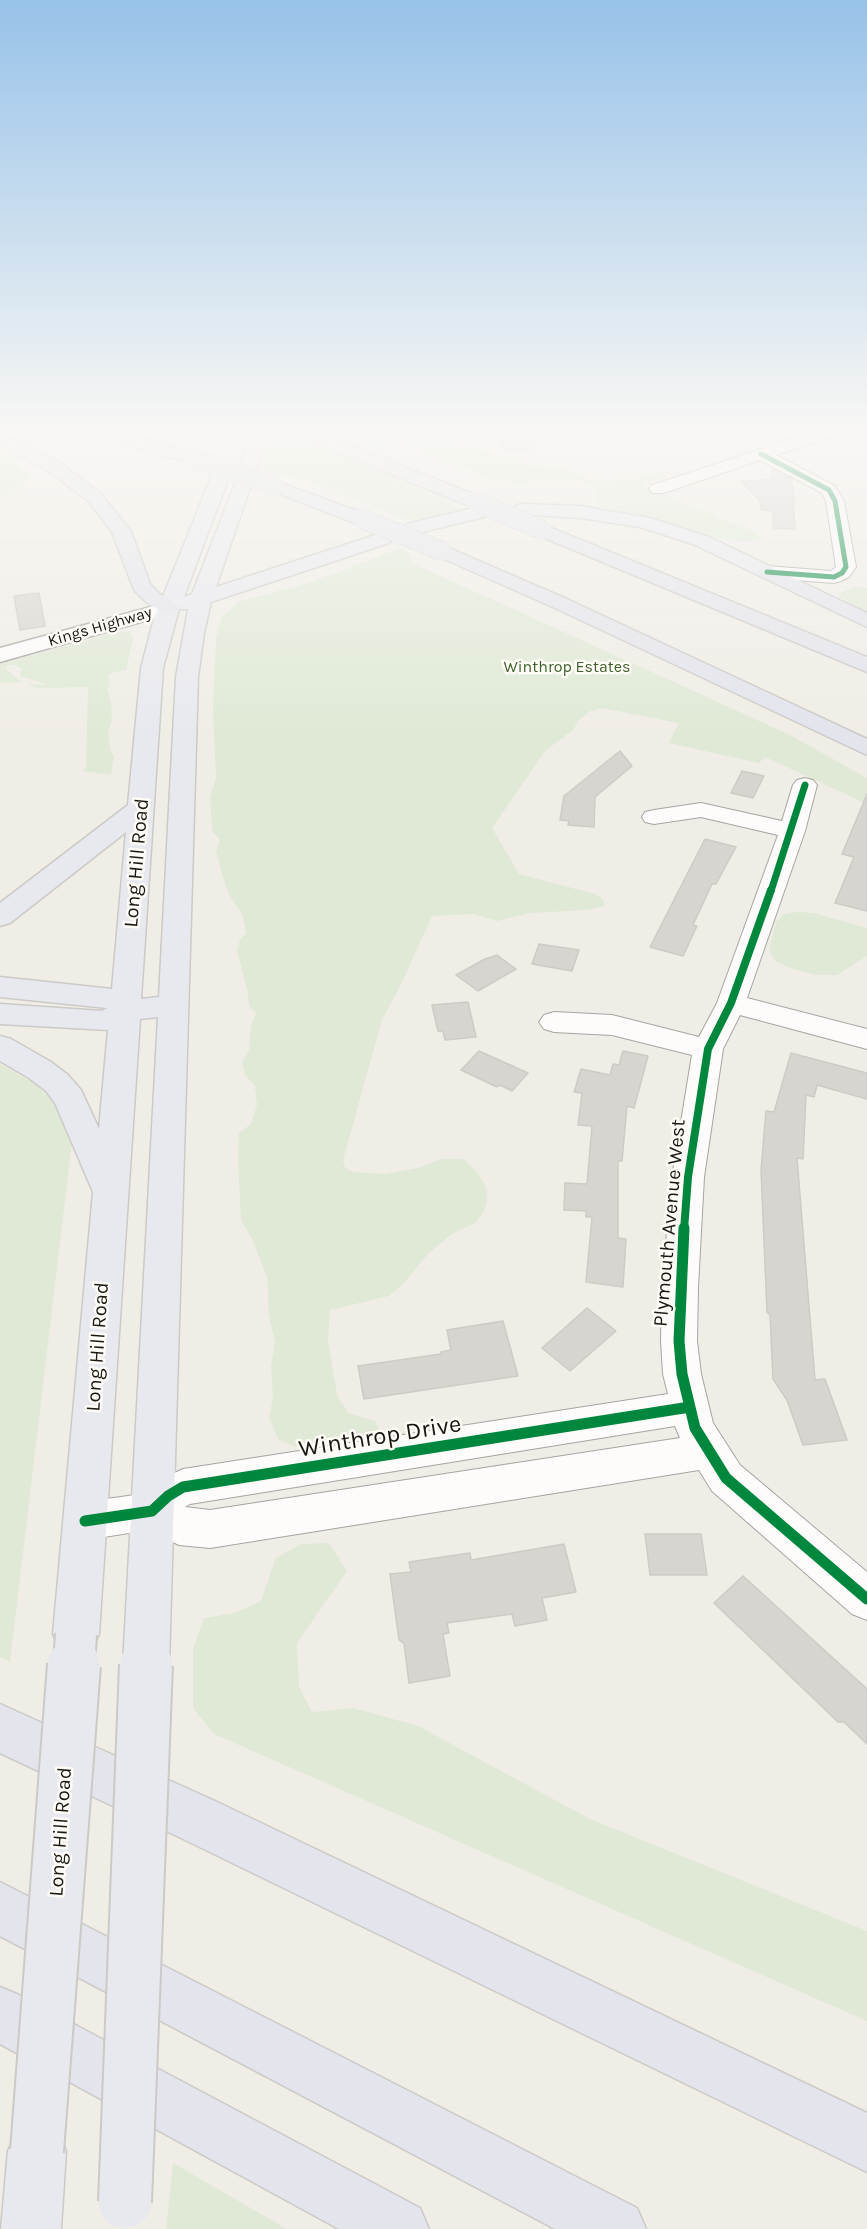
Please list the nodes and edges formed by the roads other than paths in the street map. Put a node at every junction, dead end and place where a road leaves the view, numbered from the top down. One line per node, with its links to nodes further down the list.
1 (120, 530): 16 (highway)
2 (200, 530): 16 (highway, Long Hill Road)
3 (225, 530): 9 (highway, Long Hill Road)
4 (390, 530): 21 (highway, bridge)
5 (542, 530): 10 (highway, bridge)
6 (668, 530): 11 (highway)
7 (841, 530): 13 (street)
8 (382, 539): 12 (highway)
9 (211, 567): 12 (highway); 15 (highway, Long Hill Road)
10 (636, 569): 19 (highway); 20 (highway)
11 (767, 572): 13 (street); 14 (highway)
12 (282, 573): 15 (highway, Kings Highway)
13 (846, 575): 14 (highway)
14 (806, 591): 17 (highway)
15 (201, 599): 16 (highway, Kings Highway); 29 (highway, Long Hill Road)
16 (169, 608): 18 (main road, Kings Highway); 23 (highway, Long Hill Road)
17 (867, 621)
18 (0, 655)
19 (867, 665)
20 (867, 672)
21 (867, 748)
22 (804, 785): 25 (street, Plymouth Avenue West)
23 (141, 808): 26 (highway); 30 (highway, Long Hill Road)
24 (654, 816): 25 (street)
25 (792, 831): 28 (street, Plymouth Avenue West)
26 (0, 917)
27 (0, 987): 30 (highway)
28 (731, 1003): 33 (street); 35 (street, Plymouth Avenue West)
29 (173, 1006): 30 (highway); 38 (highway, Long Hill Road)
30 (125, 1010): 31 (highway); 36 (highway, Long Hill Road)
31 (0, 1014)
32 (554, 1022): 35 (street)
33 (867, 1039)
34 (0, 1047): 36 (highway)
35 (708, 1049): 37 (street, Plymouth Avenue West)
36 (111, 1192): 39 (highway, Long Hill Road)
37 (698, 1429): 38 (street); 40 (street, Plymouth Avenue West)
38 (152, 1511): 39 (street); 47 (highway, Long Hill Road, bridge)
39 (85, 1521): 48 (highway, Long Hill Road, bridge)
40 (867, 1599)
41 (0, 1715): 43 (highway)
42 (0, 1728): 43 (highway)
43 (98, 1773): 46 (highway)
44 (0, 1908): 50 (highway)
45 (0, 2014): 49 (highway)
46 (867, 2143)
47 (124, 2215)
48 (31, 2229)
49 (399, 2229)
50 (616, 2229)

